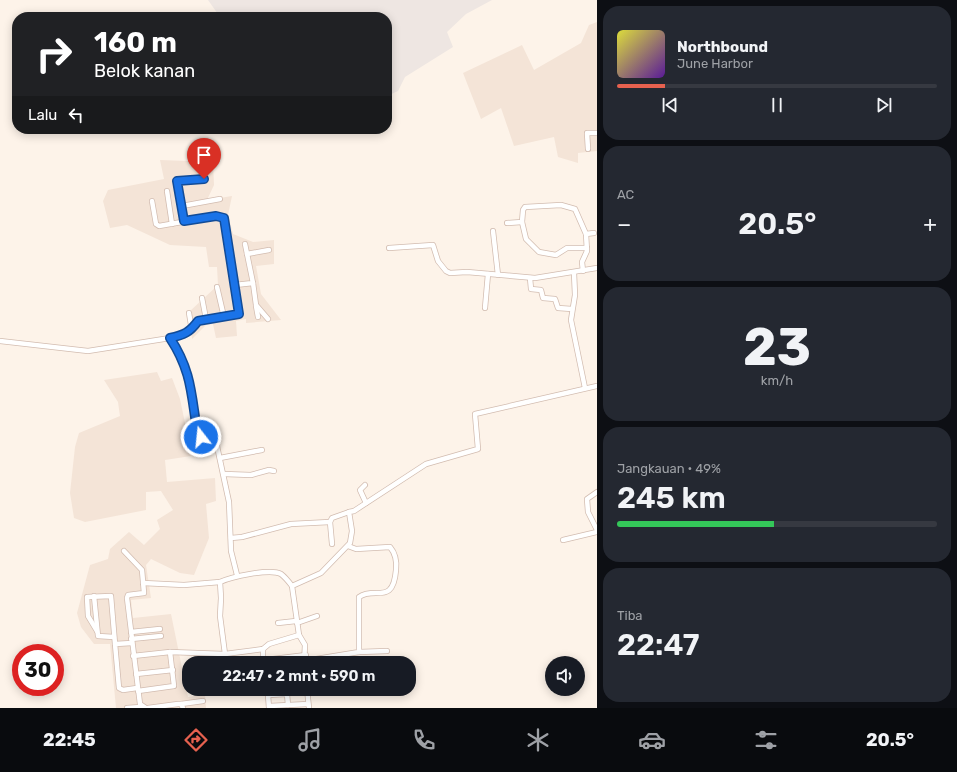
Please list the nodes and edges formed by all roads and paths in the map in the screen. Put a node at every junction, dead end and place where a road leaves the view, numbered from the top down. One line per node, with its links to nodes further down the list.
1 (597, 133): 2 (street)
2 (588, 149)
3 (204, 169): 7 (street)
4 (167, 191): 11 (street)
5 (220, 199): 7 (street)
6 (152, 201): 11 (street)
7 (182, 206): 8 (street)
8 (184, 221): 11 (street); 27 (street)
9 (508, 222): 10 (street)
10 (522, 222): 14 (street); 17 (street)
11 (172, 224)
12 (493, 231): 24 (street)
13 (594, 233): 14 (street)
14 (586, 234): 17 (street)
15 (245, 244): 19 (street)
16 (389, 248): 23 (street)
17 (587, 248): 21 (street)
18 (269, 250): 19 (street)
19 (248, 254): 26 (street)
20 (597, 268): 21 (street)
21 (583, 271): 22 (street)
22 (574, 273): 25 (street); 32 (street)
23 (488, 274): 24 (street); 31 (street)
24 (498, 275): 25 (street)
25 (530, 278): 32 (street)
26 (253, 283): 27 (street); 30 (street)
27 (235, 285): 34 (street)
28 (218, 287): 34 (street)
29 (202, 298): 36 (street)
30 (256, 305): 35 (street); 37 (street)
31 (485, 308)
32 (572, 309): 42 (street)
33 (189, 313): 38 (street)
34 (224, 317): 36 (street)
35 (258, 317)
36 (206, 319): 38 (street)
37 (268, 319)
38 (192, 331): 39 (street)
39 (170, 338): 40 (street); 44 (street)
40 (0, 341)
41 (597, 386): 42 (street)
42 (585, 388): 49 (street)
43 (262, 450): 44 (street)
44 (220, 458): 46 (street)
45 (274, 470): 46 (street)
46 (224, 474): 53 (street)
47 (365, 485): 49 (street)
48 (597, 492): 52 (street)
49 (366, 503): 50 (street)
50 (349, 512): 51 (street); 56 (street)
51 (330, 522): 53 (street); 55 (street)
52 (597, 531): 54 (street)
53 (230, 538): 58 (street)
54 (563, 540)
55 (332, 544)
56 (348, 546): 61 (street); 79 (street)
57 (124, 551): 60 (street)
58 (237, 575): 59 (street); 61 (street)
59 (220, 582): 60 (street); 80 (street)
60 (143, 583): 70 (street)
61 (292, 586): 66 (street)
62 (94, 596): 63 (street); 64 (street); 73 (street)
63 (88, 616): 64 (street); 69 (street)
64 (96, 616): 69 (street)
65 (317, 616): 66 (street)
66 (297, 622): 67 (street); 71 (street)
67 (278, 623)
68 (160, 629): 70 (street)
69 (97, 632): 73 (street)
70 (131, 632): 74 (street)
71 (299, 635): 76 (street); 83 (street)
72 (161, 636): 74 (street)
73 (114, 637): 75 (street)
74 (132, 641): 75 (street); 81 (street)
75 (115, 644): 87 (street)
76 (263, 649): 80 (street); 82 (street)
77 (387, 651): 79 (street)
78 (170, 652): 80 (street); 81 (street); 85 (street)
79 (359, 652): 84 (street)
80 (225, 654)
81 (133, 656): 86 (street)
82 (263, 656)
83 (305, 656)
84 (327, 656)
85 (173, 670): 86 (street); 87 (street)
86 (136, 674): 87 (street)
87 (138, 690): 95 (street)
88 (307, 696): 92 (street)
89 (203, 701): 91 (street)
90 (288, 704): 92 (street); 93 (street); 93 (street)
91 (182, 706): 95 (street)
92 (308, 706)
93 (269, 707)
94 (128, 708): 95 (street)
95 (145, 708)

